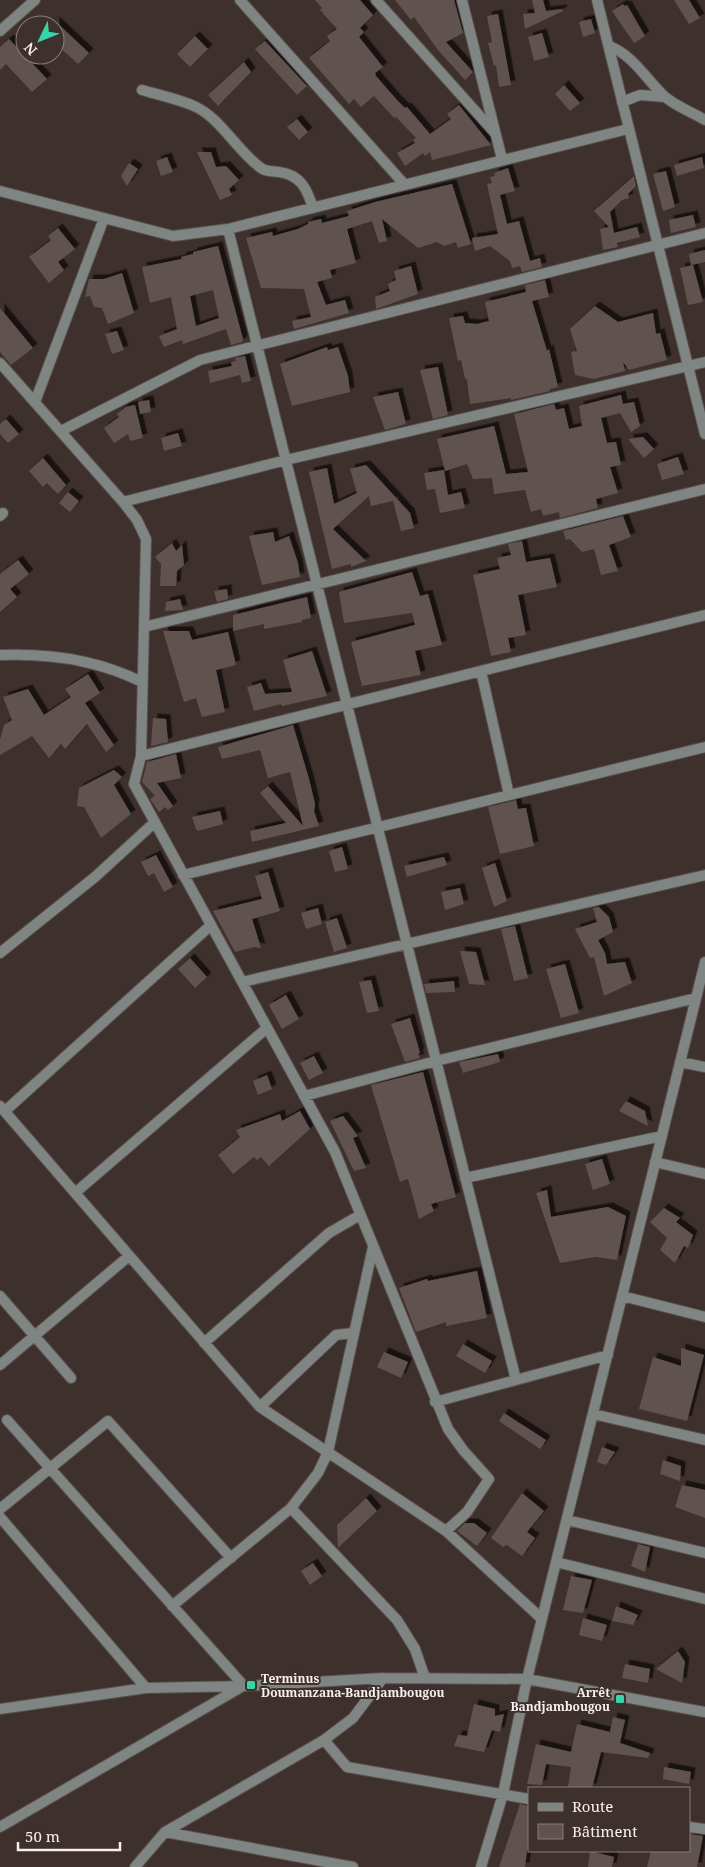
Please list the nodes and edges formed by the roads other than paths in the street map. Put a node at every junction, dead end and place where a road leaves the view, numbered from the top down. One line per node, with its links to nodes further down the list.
1 (35, 0): 6 (street)
2 (240, 0): 15 (street)
3 (376, 0): 13 (street)
4 (462, 0): 13 (street)
5 (597, 0): 7 (street)
6 (0, 31)
7 (609, 46): 9 (street); 10 (street)
8 (142, 90): 17 (street)
9 (666, 97): 10 (street); 11 (street)
10 (622, 102): 12 (street)
11 (705, 120)
12 (628, 128): 14 (street); 21 (street)
13 (495, 133): 14 (street)
14 (502, 159): 15 (street)
15 (405, 185): 17 (street)
16 (0, 191): 18 (street)
17 (313, 208): 19 (street)
18 (104, 218): 19 (street); 26 (street)
19 (228, 229): 22 (street)
20 (705, 233): 21 (street)
21 (658, 246): 22 (street); 25 (street)
22 (257, 346): 27 (street); 29 (street)
23 (705, 362): 25 (street)
24 (0, 363): 26 (street)
25 (688, 366): 28 (street); 29 (street)
26 (35, 402): 27 (street)
27 (61, 430): 31 (street)
28 (705, 434)
29 (286, 460): 31 (street); 32 (street)
30 (705, 489): 32 (street)
31 (124, 502): 34 (street)
32 (317, 585): 34 (street); 38 (street)
33 (705, 615): 36 (street)
34 (144, 627): 37 (street)
35 (0, 655): 37 (street)
36 (481, 671): 38 (street); 41 (street)
37 (142, 682): 40 (street)
38 (347, 705): 40 (street); 43 (street)
39 (705, 748): 41 (street)
40 (140, 756): 42 (street)
41 (509, 795): 43 (street)
42 (155, 822): 44 (street); 48 (street)
43 (378, 827): 44 (street); 47 (street)
44 (183, 874): 46 (street)
45 (705, 875): 47 (street)
46 (210, 924): 50 (street); 57 (street)
47 (407, 944): 50 (street); 53 (street)
48 (0, 953)
49 (705, 962): 51 (street)
50 (242, 982): 52 (street)
51 (696, 998): 53 (street); 54 (street)
52 (267, 1028): 56 (street); 62 (street)
53 (436, 1061): 56 (street); 61 (street)
54 (680, 1062): 55 (street); 58 (street)
55 (705, 1067)
56 (304, 1096): 63 (street)
57 (2, 1109): 62 (street)
58 (662, 1136): 59 (street); 61 (street)
59 (655, 1162): 60 (street); 67 (street)
60 (705, 1174)
61 (466, 1178): 75 (street)
62 (75, 1193): 65 (street)
63 (360, 1215): 64 (street); 71 (street)
64 (373, 1247): 69 (street); 76 (street)
65 (129, 1256): 70 (street); 71 (street)
66 (0, 1296): 70 (street)
67 (622, 1296): 68 (street); 72 (street)
68 (705, 1317)
69 (354, 1333): 77 (street); 81 (street)
70 (35, 1336): 73 (street); 74 (street)
71 (204, 1343): 77 (street)
72 (608, 1354): 75 (street); 78 (street)
73 (0, 1365)
74 (71, 1378)
75 (516, 1380): 76 (street)
76 (435, 1402): 87 (street)
77 (260, 1407): 81 (street)
78 (593, 1414): 80 (street); 86 (street)
79 (7, 1420): 82 (street)
80 (705, 1440)
81 (328, 1452): 83 (street); 87 (street)
82 (50, 1469): 84 (street); 89 (street); 92 (street)
83 (291, 1508): 89 (street); 95 (street)
84 (0, 1509)
85 (0, 1517): 98 (street)
86 (567, 1520): 88 (street); 90 (street)
87 (446, 1531): 93 (street)
88 (705, 1553)
89 (230, 1558): 92 (street)
90 (556, 1562): 91 (street); 93 (street)
91 (705, 1599)
92 (172, 1606): 97 (street)
93 (542, 1619): 96 (street)
94 (383, 1678): 95 (street); 97 (street); 102 (street)
95 (425, 1678): 96 (street)
96 (527, 1679): 101 (street); 103 (street)
97 (244, 1686): 98 (street); 106 (street)
98 (146, 1688): 100 (street)
99 (0, 1698): 100 (street)
100 (2, 1710)
101 (705, 1712)
102 (324, 1740): 103 (street); 108 (street)
103 (503, 1794): 104 (street); 111 (street)
104 (528, 1799)
105 (690, 1826): 107 (street)
106 (0, 1828)
107 (705, 1829)
108 (165, 1832): 109 (street); 110 (street)
109 (135, 1867)
110 (354, 1867)
111 (481, 1867)

